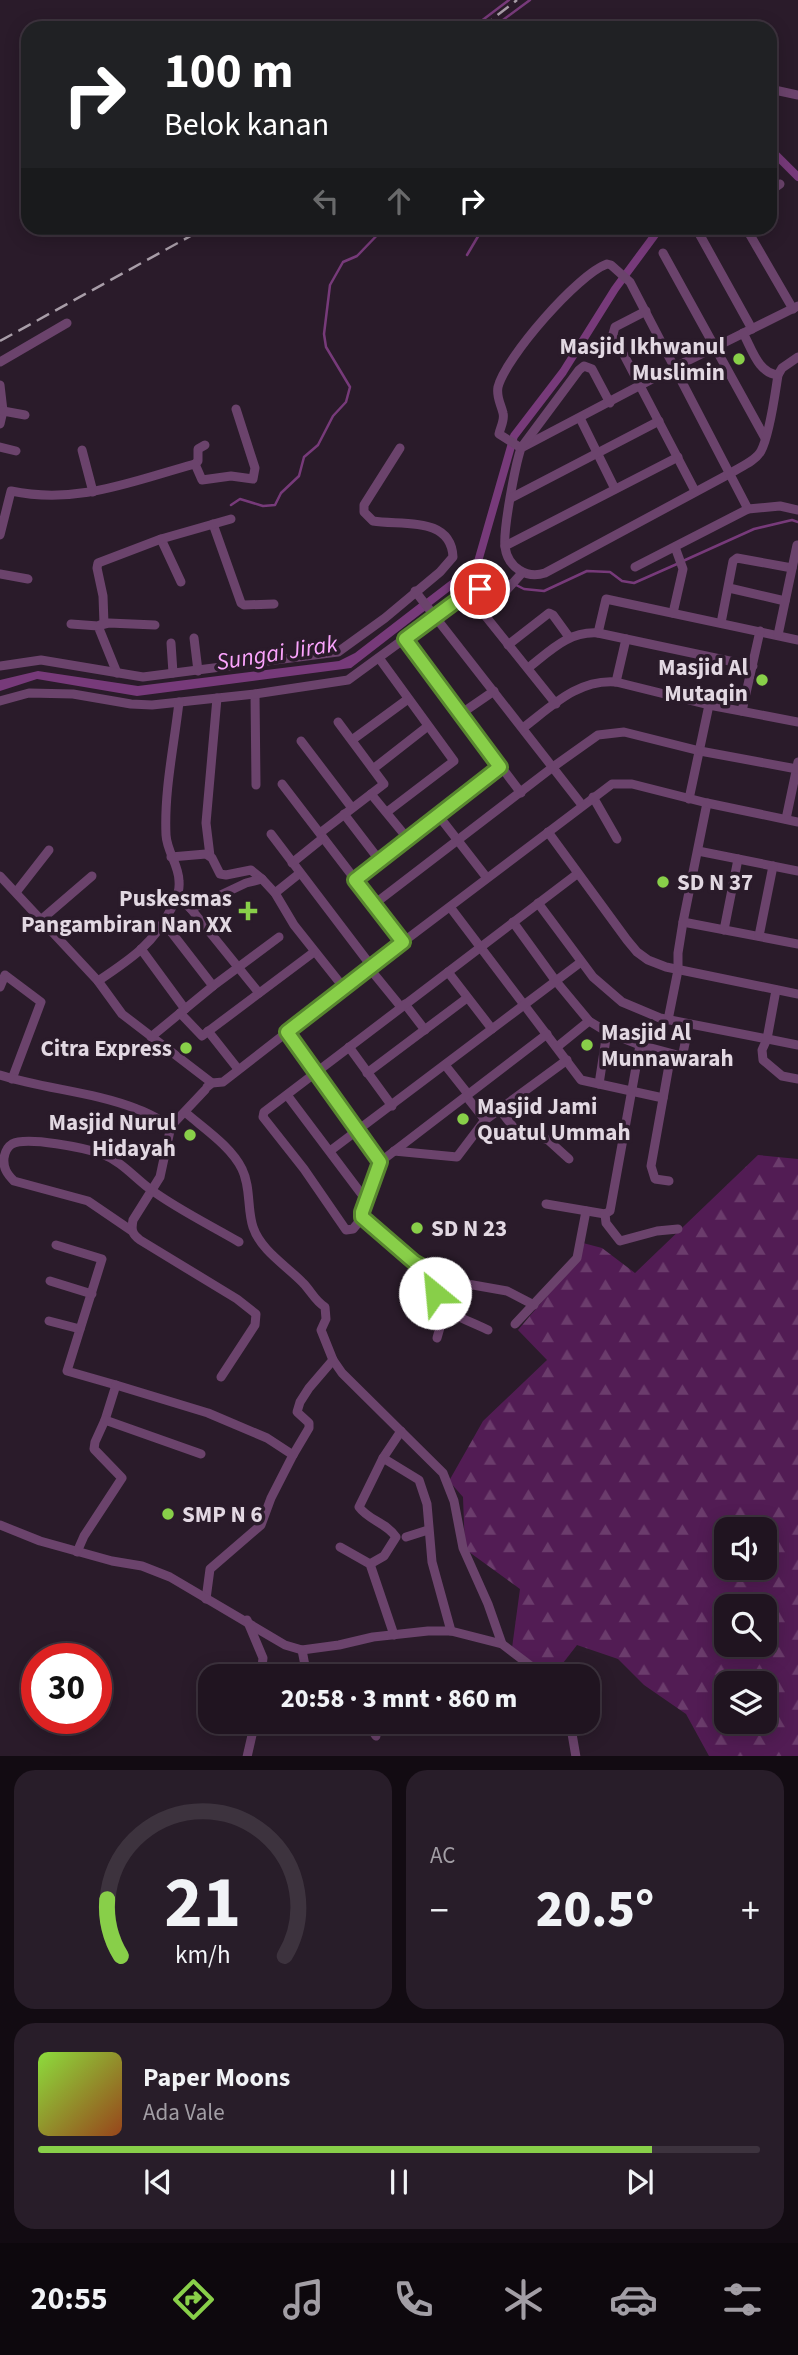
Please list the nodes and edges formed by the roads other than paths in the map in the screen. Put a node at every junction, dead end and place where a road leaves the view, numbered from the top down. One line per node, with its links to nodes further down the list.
1 (777, 90): 2 (street)
2 (798, 95)
3 (780, 184): 4 (street)
4 (777, 186)
5 (700, 235): 11 (street)
6 (750, 235): 8 (street)
7 (663, 253): 12 (street)
8 (796, 307): 11 (street)
9 (646, 311): 15 (street); 17 (street); 29 (street)
10 (67, 323): 14 (street)
11 (748, 331): 12 (street); 16 (street)
12 (714, 347): 15 (street); 26 (street)
13 (798, 358): 16 (street)
14 (0, 362)
15 (675, 367): 17 (street); 36 (street)
16 (778, 375): 26 (street)
17 (640, 385): 19 (street); 24 (street)
18 (0, 386): 21 (street)
19 (610, 403): 23 (street); 29 (street)
20 (236, 409): 35 (street)
21 (3, 411): 22 (street); 25 (street)
22 (25, 415)
23 (580, 418): 29 (street); 33 (street)
24 (659, 421): 33 (street); 34 (street)
25 (0, 424)
26 (765, 438): 36 (street)
27 (205, 445): 35 (street)
28 (0, 447): 32 (street)
29 (519, 447): 42 (street)
30 (400, 448): 59 (street)
31 (82, 450): 41 (street)
32 (16, 451)
33 (598, 453): 38 (street); 42 (street)
34 (677, 457): 38 (street); 40 (street)
35 (195, 464): 41 (street)
36 (729, 474): 40 (street); 43 (street)
37 (0, 489): 39 (street)
38 (615, 489): 50 (street)
39 (11, 491): 41 (street); 47 (street)
40 (695, 491): 55 (street)
41 (93, 492)
42 (511, 498): 50 (street)
43 (748, 509): 44 (street); 51 (street)
44 (798, 510)
45 (232, 519): 46 (street)
46 (214, 524): 48 (street); 62 (street)
47 (0, 535)
48 (161, 539): 57 (street); 67 (street)
49 (797, 545): 52 (street)
50 (505, 546): 55 (street)
51 (677, 551): 53 (street); 63 (street)
52 (794, 566): 58 (street); 61 (street)
53 (635, 568)
54 (0, 574): 56 (street)
55 (520, 575): 60 (street)
56 (28, 579)
57 (181, 582)
58 (729, 588): 61 (street); 65 (street)
59 (415, 591): 64 (street); 83 (street)
60 (467, 593): 64 (street); 78 (street)
61 (785, 601): 71 (street)
62 (274, 604)
63 (673, 613): 65 (street); 70 (street)
64 (434, 614): 74 (street); 87 (street)
65 (721, 623): 69 (street)
66 (71, 624): 67 (street)
67 (101, 625): 68 (street); 84 (street)
68 (155, 625)
69 (760, 631): 71 (street); 81 (street)
70 (598, 633): 72 (street); 75 (street)
71 (778, 635): 76 (street)
72 (569, 637): 78 (street); 82 (street)
73 (194, 638): 83 (street)
74 (405, 639): 79 (street); 96 (street)
75 (626, 639): 81 (street); 86 (street)
76 (798, 640)
77 (172, 643): 85 (street)
78 (508, 645): 82 (street)
79 (379, 658): 88 (street); 90 (street)
80 (0, 666): 84 (street)
81 (753, 666): 95 (street)
82 (528, 668): 93 (street)
83 (198, 671): 85 (street)
84 (117, 673): 85 (street)
85 (173, 673)
86 (616, 682): 93 (street); 94 (street)
87 (494, 691): 96 (street); 100 (street)
88 (255, 694): 89 (street); 108 (street)
89 (217, 698): 92 (street); 129 (street)
90 (408, 699): 99 (street); 101 (street)
91 (0, 701): 92 (street)
92 (179, 702): 130 (street)
93 (556, 704): 100 (street)
94 (709, 705): 95 (street); 103 (street)
95 (742, 711): 98 (street)
96 (461, 713): 105 (street)
97 (338, 722): 101 (street)
98 (798, 722)
99 (428, 726): 107 (street); 117 (street)
100 (523, 728): 106 (street)
101 (352, 740): 107 (street)
102 (301, 741): 116 (street)
103 (700, 751): 104 (street); 106 (street); 113 (street)
104 (797, 766): 119 (street)
105 (500, 767): 110 (street); 118 (street)
106 (553, 767): 110 (street); 115 (street)
107 (373, 769): 111 (street)
108 (256, 785)
109 (282, 785): 123 (street)
110 (521, 793): 126 (street)
111 (371, 794): 116 (street); 117 (street)
112 (593, 797): 113 (street); 115 (street); 125 (street)
113 (689, 799): 114 (street)
114 (707, 803): 119 (street); 128 (street)
115 (582, 805): 121 (street)
116 (348, 811): 123 (street); 132 (street)
117 (387, 813): 124 (street)
118 (438, 815): 124 (street); 126 (street)
119 (786, 820): 120 (street)
120 (798, 822)
121 (548, 832): 137 (street); 140 (street)
122 (271, 834): 133 (street)
123 (321, 835): 133 (street); 142 (street)
124 (408, 839): 132 (street)
125 (617, 839)
126 (456, 841): 140 (street); 147 (street)
127 (49, 849): 143 (street)
128 (698, 851): 131 (street); 152 (street)
129 (210, 856): 130 (street); 141 (street)
130 (171, 857): 145 (street)
131 (738, 859): 134 (street); 154 (street)
132 (380, 861): 142 (street)
133 (292, 863): 136 (street)
134 (773, 866): 135 (street); 155 (street)
135 (798, 871)
136 (300, 873): 144 (street); 164 (street)
137 (577, 874): 146 (street); 165 (street)
138 (0, 876): 143 (street)
139 (92, 876): 150 (street)
140 (487, 878): 148 (street)
141 (262, 879): 144 (street); 149 (street)
142 (355, 880): 147 (street)
143 (17, 891): 150 (street)
144 (275, 893): 161 (street)
145 (177, 896): 149 (street); 153 (street)
146 (537, 903): 151 (street); 162 (street)
147 (373, 905): 157 (street)
148 (450, 907): 157 (street); 159 (street)
149 (191, 909): 163 (street)
150 (42, 919): 168 (street)
151 (513, 922): 159 (street); 167 (street)
152 (683, 922): 154 (street); 165 (street)
153 (165, 924): 160 (street); 169 (street)
154 (724, 930): 155 (street)
155 (759, 936): 158 (street)
156 (279, 937): 163 (street)
157 (403, 942): 164 (street)
158 (798, 944)
159 (480, 947): 166 (street); 176 (street)
160 (141, 949): 168 (street); 178 (street)
161 (314, 952): 171 (street); 173 (street)
162 (581, 962): 167 (street); 179 (street)
163 (239, 966): 169 (street); 173 (street)
164 (371, 968): 171 (street); 177 (street)
165 (678, 970): 172 (street); 179 (street)
166 (448, 972): 175 (street); 177 (street)
167 (555, 980): 176 (street); 180 (street)
168 (98, 981): 188 (street)
169 (213, 986): 178 (street)
170 (0, 987): 201 (street)
171 (344, 988): 185 (street)
172 (776, 990): 174 (street); 189 (street)
173 (259, 993): 184 (street)
174 (798, 993)
175 (467, 998): 182 (street); 183 (street)
176 (523, 1004): 182 (street); 187 (street)
177 (403, 1005): 183 (street); 192 (street)
178 (182, 1011): 184 (street); 188 (street)
179 (668, 1020): 181 (street)
180 (589, 1021): 186 (street); 193 (street)
181 (689, 1024): 189 (street); 194 (street)
182 (492, 1029): 196 (street)
183 (425, 1030): 199 (street)
184 (208, 1031): 197 (street)
185 (287, 1032): 197 (street); 198 (street)
186 (607, 1032): 190 (street); 203 (street)
187 (547, 1034): 193 (street); 207 (street)
188 (151, 1037): 204 (street)
189 (767, 1039): 191 (street); 202 (street)
190 (640, 1045): 194 (street); 205 (street)
191 (798, 1045)
192 (349, 1047): 198 (street); 199 (street)
193 (557, 1047): 195 (street)
194 (671, 1054): 208 (street)
195 (567, 1060): 203 (street); 210 (street)
196 (445, 1065): 207 (street); 209 (street)
197 (238, 1069): 204 (street)
198 (316, 1072): 206 (street); 214 (street)
199 (367, 1073): 209 (street)
200 (0, 1075): 201 (street)
201 (12, 1079): 213 (street)
202 (798, 1079)
203 (599, 1084): 205 (street)
204 (208, 1087): 211 (street)
205 (631, 1092): 208 (street); 224 (street)
206 (287, 1095): 215 (street); 225 (street)
207 (467, 1095): 212 (street); 216 (street)
208 (663, 1098): 219 (street)
209 (392, 1106): 214 (street)
210 (500, 1110): 212 (street); 217 (street)
211 (185, 1112): 213 (street); 240 (street)
212 (485, 1119): 216 (street)
213 (171, 1126): 220 (street)
214 (358, 1130): 215 (street); 218 (street)
215 (330, 1151): 221 (street)
216 (394, 1151): 218 (street)
217 (569, 1159)
218 (380, 1162): 221 (street)
219 (668, 1181)
220 (152, 1190): 227 (street); 227 (street); 228 (street)
221 (366, 1200): 225 (street)
222 (546, 1204): 223 (street)
223 (586, 1211): 224 (street); 233 (street)
224 (605, 1214): 226 (street)
225 (362, 1217): 230 (street)
226 (678, 1230)
227 (132, 1231): 241 (street)
228 (239, 1242)
229 (56, 1245): 232 (street)
230 (433, 1273): 233 (street); 234 (street)
231 (50, 1281): 232 (street)
232 (92, 1294): 237 (street)
233 (534, 1304): 236 (street)
234 (442, 1306): 238 (street); 239 (street)
235 (49, 1321): 237 (street)
236 (514, 1324)
237 (80, 1329): 242 (street)
238 (488, 1330)
239 (437, 1338)
240 (333, 1360): 244 (street); 246 (street)
241 (221, 1377)
242 (116, 1385): 243 (street); 246 (street)
243 (105, 1420): 245 (street); 252 (street)
244 (401, 1431): 247 (street); 258 (street)
245 (201, 1454)
246 (293, 1455): 254 (street)
247 (383, 1458): 249 (street); 253 (street)
248 (0, 1525): 252 (street)
249 (428, 1530): 250 (street); 256 (street)
250 (406, 1537)
251 (340, 1547): 253 (street)
252 (77, 1552): 254 (street)
253 (370, 1564): 257 (street)
254 (206, 1599): 255 (street)
255 (247, 1620): 259 (street); 260 (street)
256 (451, 1631): 257 (street); 258 (street)
257 (394, 1635): 259 (street)
258 (502, 1644): 262 (street)
259 (302, 1650): 261 (street)
260 (262, 1664)
261 (305, 1664)
262 (528, 1664)
263 (252, 1734): 265 (street)
264 (572, 1734): 266 (street)
265 (247, 1756)
266 (576, 1756)

